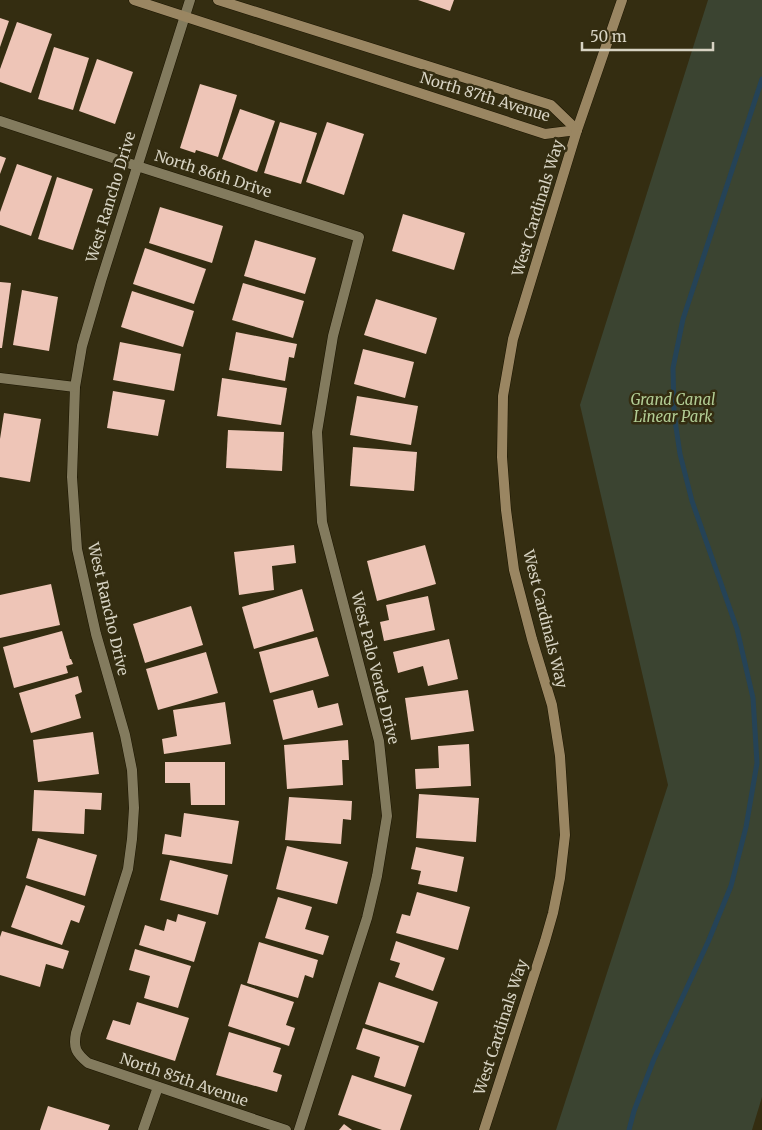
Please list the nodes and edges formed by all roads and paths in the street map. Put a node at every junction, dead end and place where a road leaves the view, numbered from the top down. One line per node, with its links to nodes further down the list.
1 (134, 0): 5 (main road, North 87th Avenue)
2 (190, 0): 5 (street, West Rancho Drive)
3 (218, 0): 7 (main road, North 87th Avenue)
4 (622, 0): 7 (main road, West Cardinals Way)
5 (184, 17): 7 (main road, North 87th Avenue); 8 (street, West Rancho Drive)
6 (0, 120): 8 (street, North 86th Drive)
7 (577, 130): 17 (main road, West Cardinals Way)
8 (137, 166): 9 (street, North 86th Drive); 11 (street, West Rancho Drive)
9 (359, 237): 16 (street, West Palo Verde Drive)
10 (0, 378): 11 (street)
11 (75, 387): 12 (street, West Rancho Drive)
12 (76, 1051): 13 (street, North 85th Avenue)
13 (158, 1087): 14 (street); 15 (street, North 85th Avenue)
14 (143, 1130)
15 (286, 1130)
16 (299, 1130)
17 (484, 1130)

